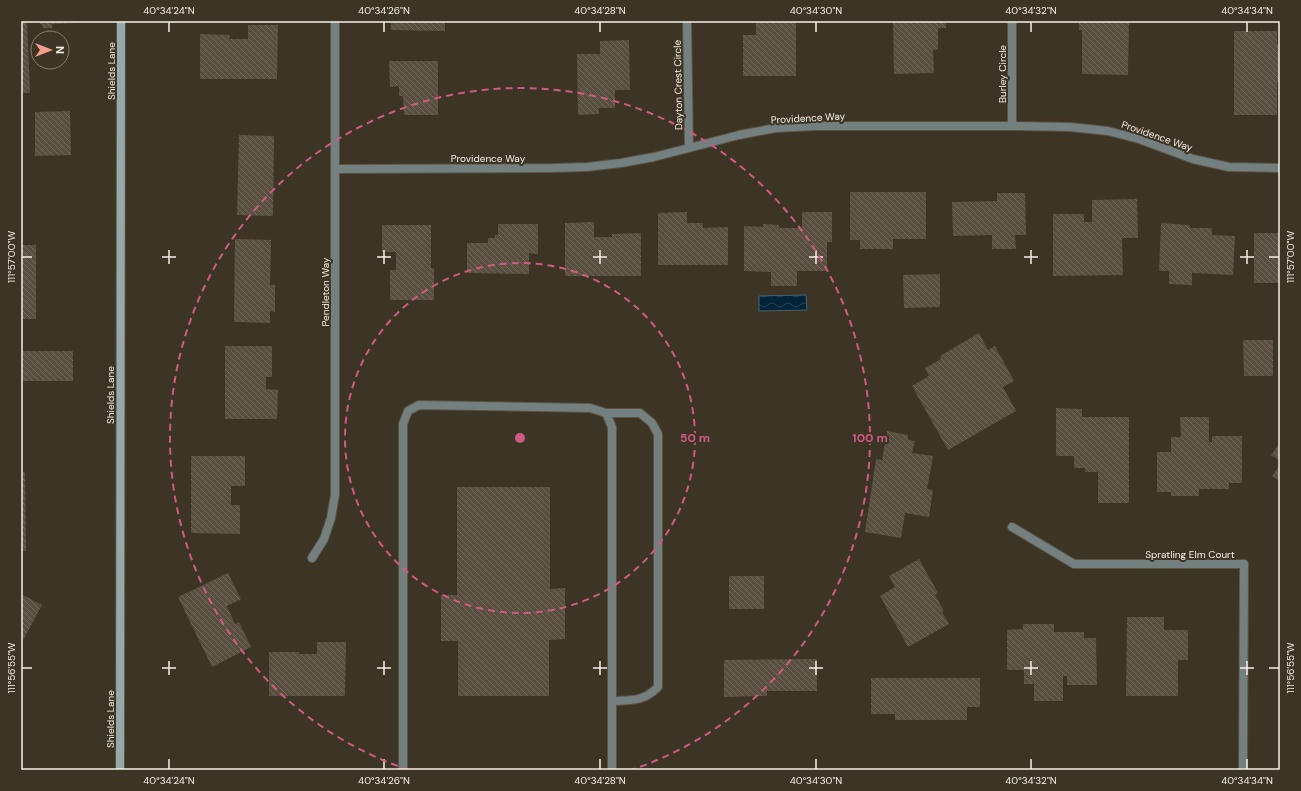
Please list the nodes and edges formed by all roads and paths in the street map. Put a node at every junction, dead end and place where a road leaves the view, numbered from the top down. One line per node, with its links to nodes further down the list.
1 (121, 21): 13 (main road, Shields Lane)
2 (335, 21): 8 (street, Pendleton Way)
3 (687, 21): 6 (street, Dayton Crest Circle)
4 (1012, 21): 5 (street, Burley Circle)
5 (1012, 126): 6 (street, Providence Way); 7 (street, Providence Way)
6 (689, 148): 8 (street, Providence Way)
7 (1280, 168)
8 (335, 169): 11 (street, Pendleton Way)
9 (606, 413): 12 (street); 12 (street); 14 (street)
10 (1012, 526): 16 (street, Spratling Elm Court)
11 (312, 558)
12 (612, 701): 15 (street)
13 (120, 770)
14 (403, 770)
15 (612, 770)
16 (1243, 770)

